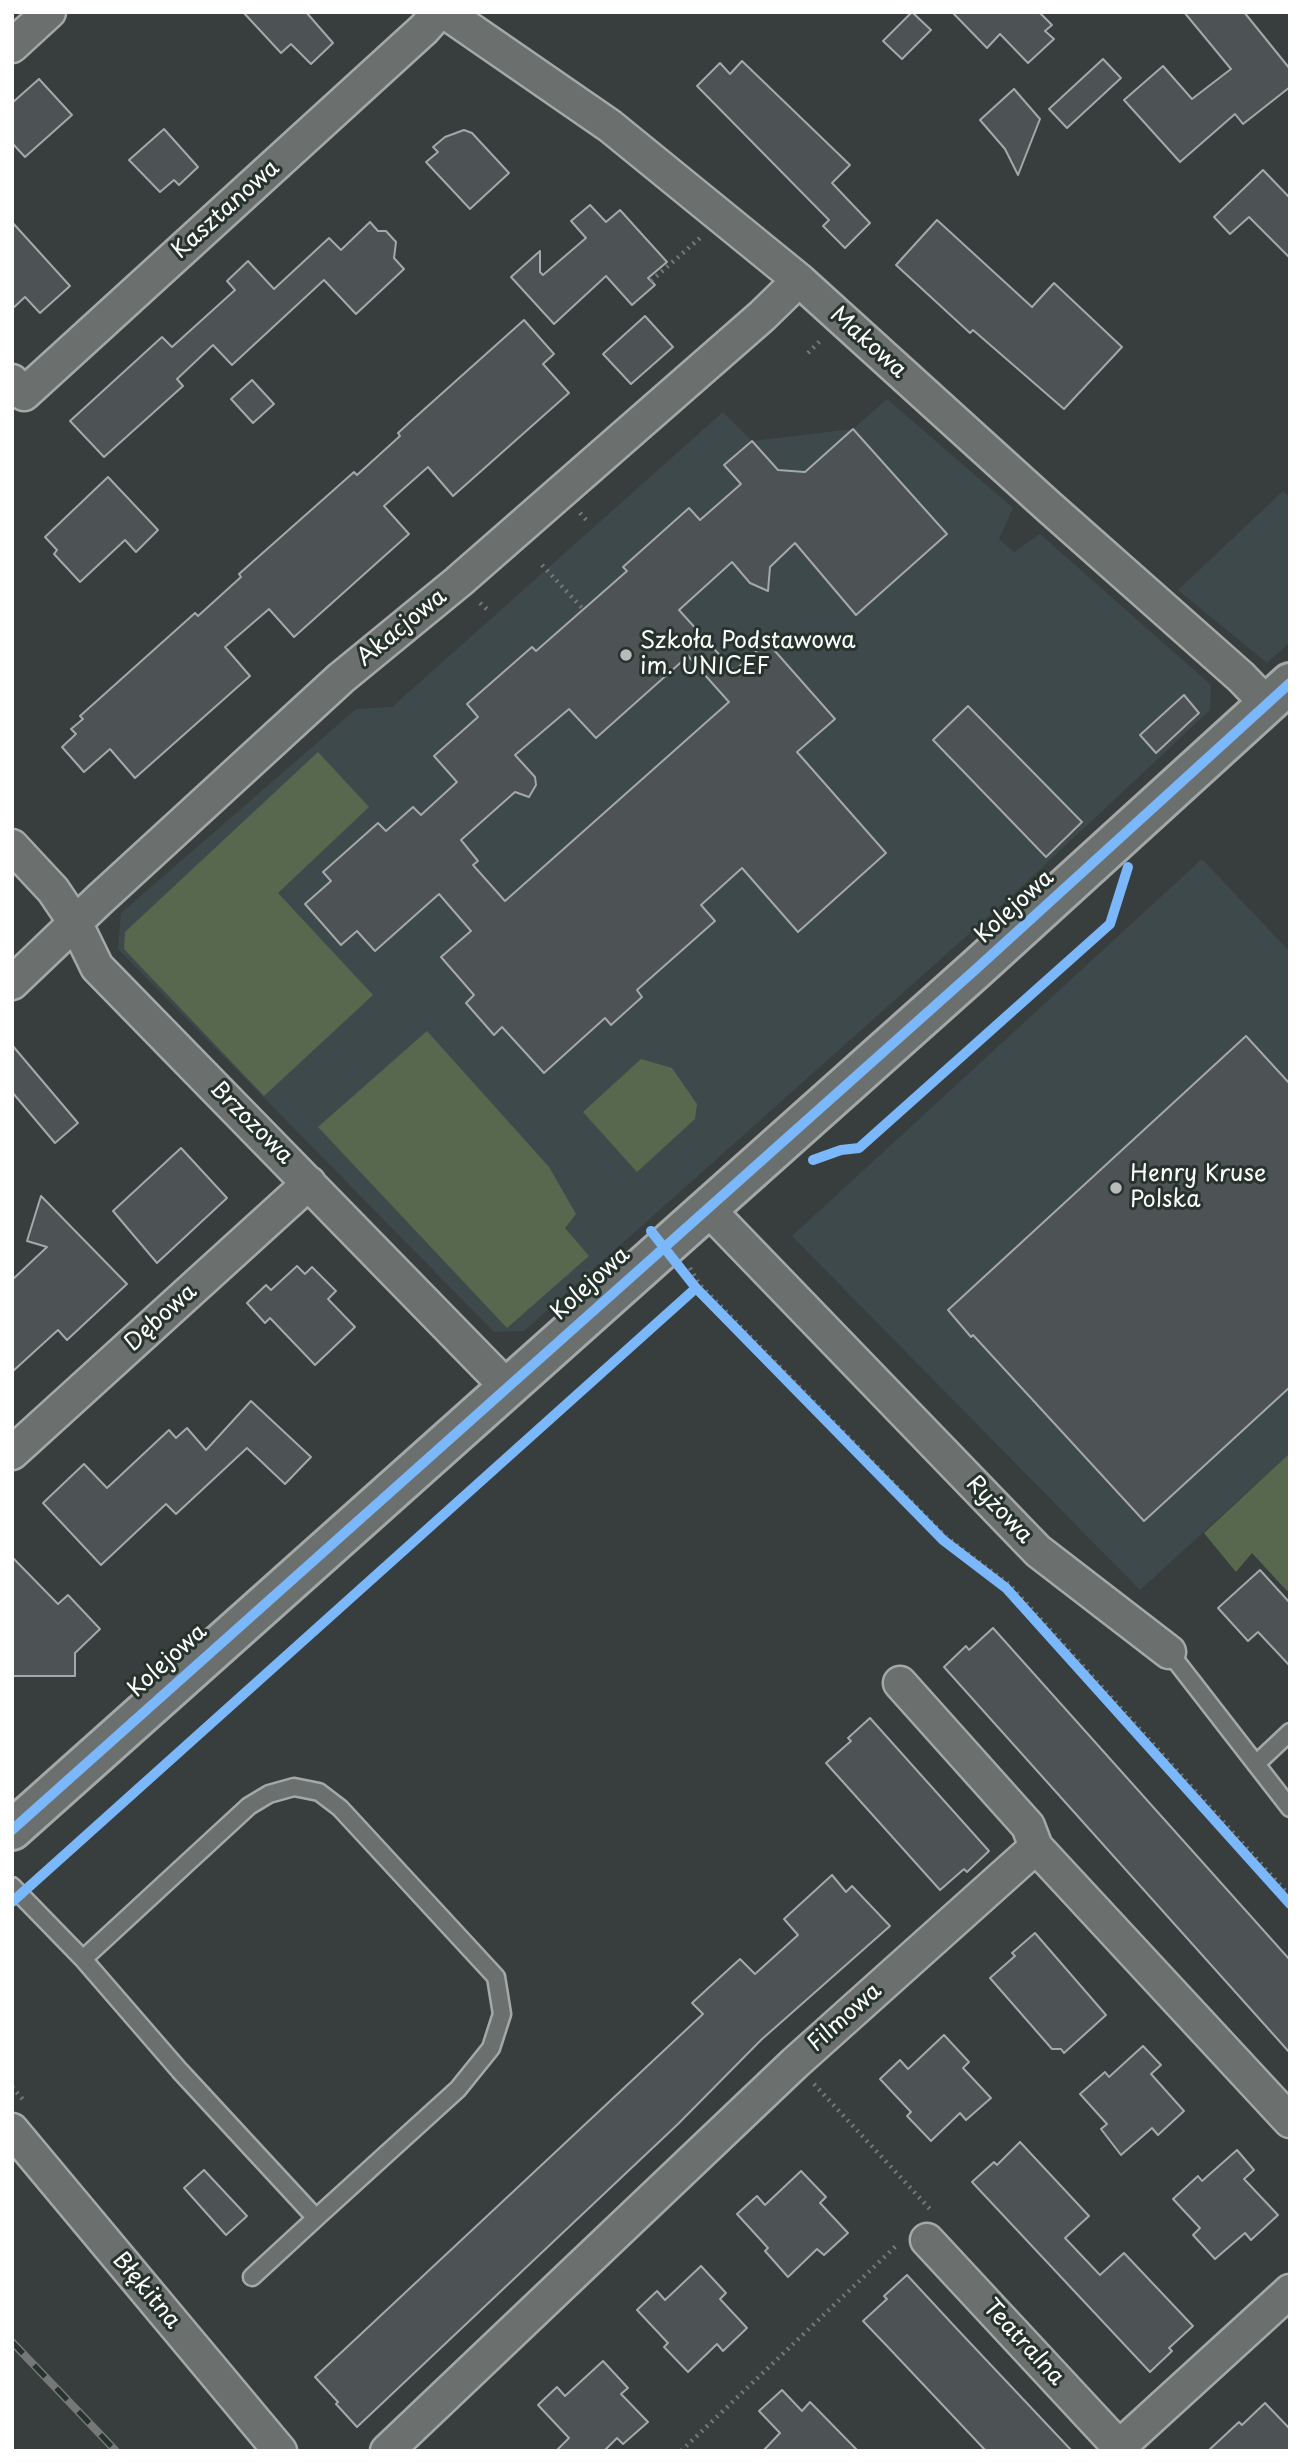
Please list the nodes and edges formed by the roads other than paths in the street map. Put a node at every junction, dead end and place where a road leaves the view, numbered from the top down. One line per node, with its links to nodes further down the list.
1 (49, 12): 4 (street)
2 (439, 12): 6 (street, Kasztanowa)
3 (445, 12): 5 (street, Makowa)
4 (12, 46)
5 (799, 280): 7 (street, Makowa); 9 (street, Akacjowa)
6 (12, 381)
7 (1278, 694): 12 (street, Kolejowa)
8 (12, 846): 9 (street, Brzozowa)
9 (76, 925): 10 (street, Akacjowa); 11 (street, Brzozowa)
10 (12, 983)
11 (309, 1182): 13 (street, Brzozowa); 14 (street, Dębowa)
12 (708, 1209): 13 (street, Kolejowa); 15 (street, Ryżowa)
13 (507, 1387): 20 (street, Kolejowa)
14 (12, 1453)
15 (1169, 1652): 18 (lane, Ryżowa)
16 (900, 1683): 21 (street)
17 (1290, 1732): 18 (lane)
18 (1256, 1764): 19 (lane, Ryżowa)
19 (1290, 1808)
20 (12, 1830)
21 (1036, 1847): 24 (street); 32 (street, Filmowa)
22 (12, 1886): 23 (lane)
23 (83, 1959): 26 (lane); 26 (lane)
24 (1290, 2121)
25 (12, 2130): 31 (street, Błękitna)
26 (316, 2218): 28 (lane)
27 (920, 2230): 30 (street, Teatralna)
28 (252, 2277)
29 (1290, 2291): 30 (street, Teatralna)
30 (1121, 2449)
31 (281, 2451)
32 (387, 2451)

